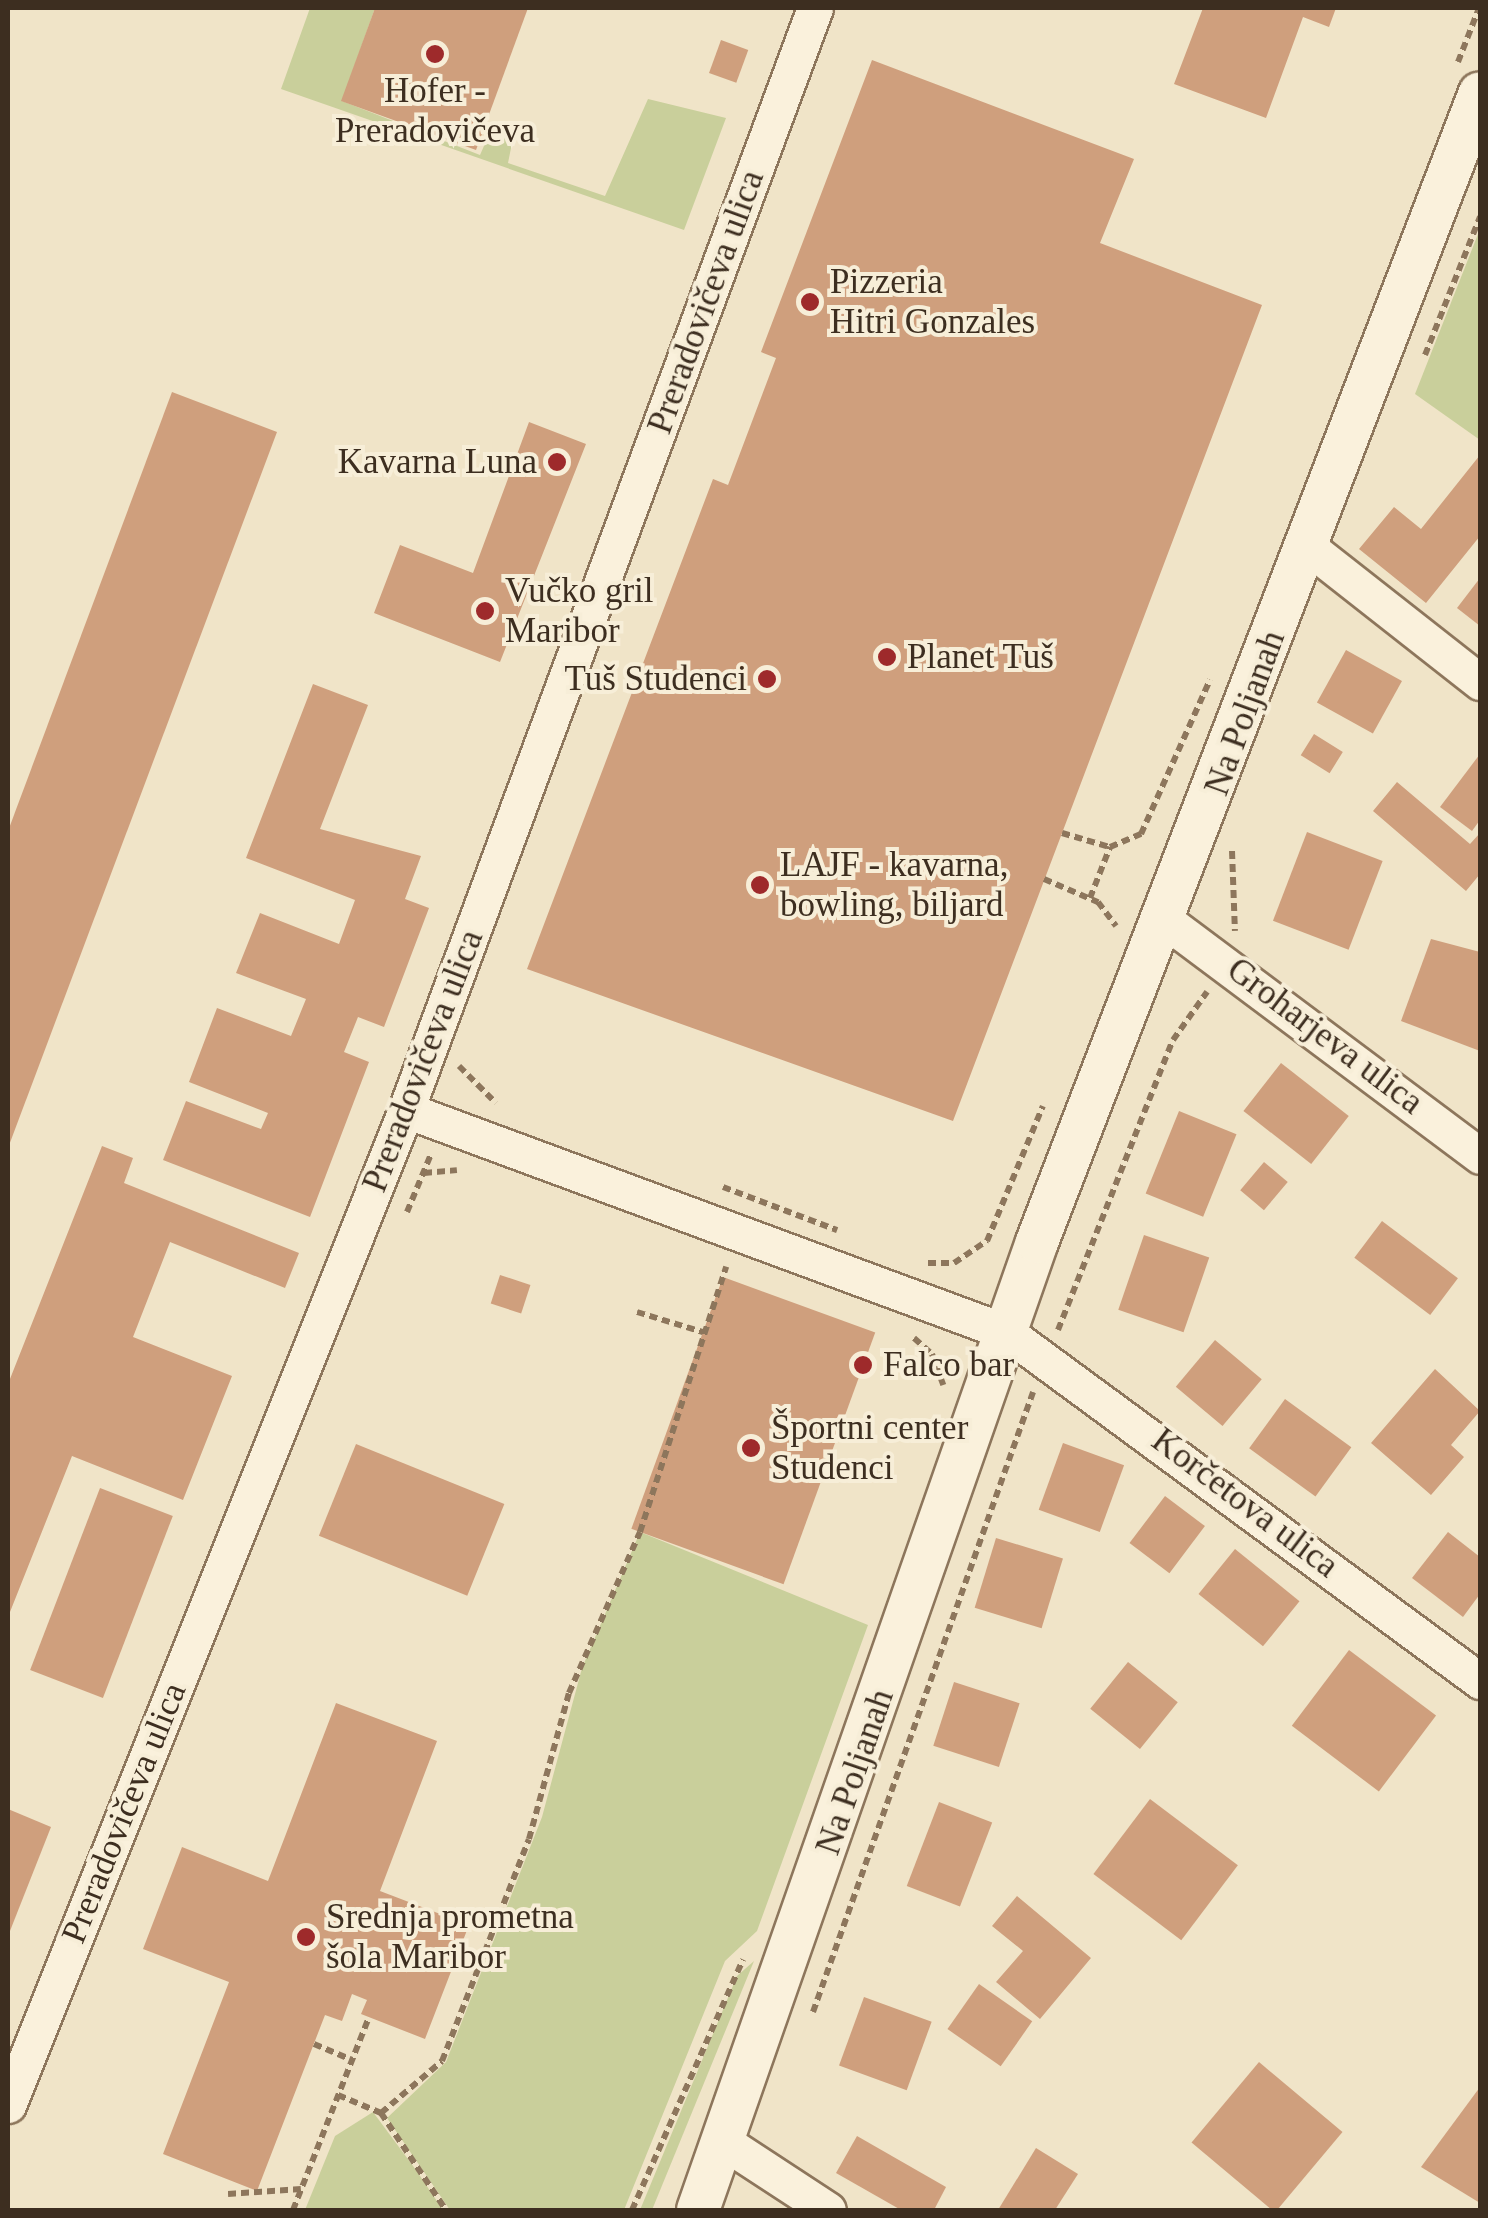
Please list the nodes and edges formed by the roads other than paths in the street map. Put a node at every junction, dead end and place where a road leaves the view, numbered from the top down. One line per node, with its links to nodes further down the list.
1 (815, 8): 6 (street, Preradovičeva ulica)
2 (1480, 93): 3 (street, Na Poljanah)
3 (1307, 546): 4 (street); 5 (street, Na Poljanah)
4 (1480, 682)
5 (1166, 921): 7 (street, Groharjeva ulica); 8 (street, Na Poljanah)
6 (406, 1110): 8 (street); 10 (street, Preradovičeva ulica)
7 (1480, 1156)
8 (1006, 1332): 9 (street, Korčetova ulica); 11 (street, Na Poljanah)
9 (1480, 1680)
10 (8, 2105)
11 (724, 2142): 12 (street, Na Poljanah); 13 (street)
12 (698, 2210)
13 (828, 2210)

